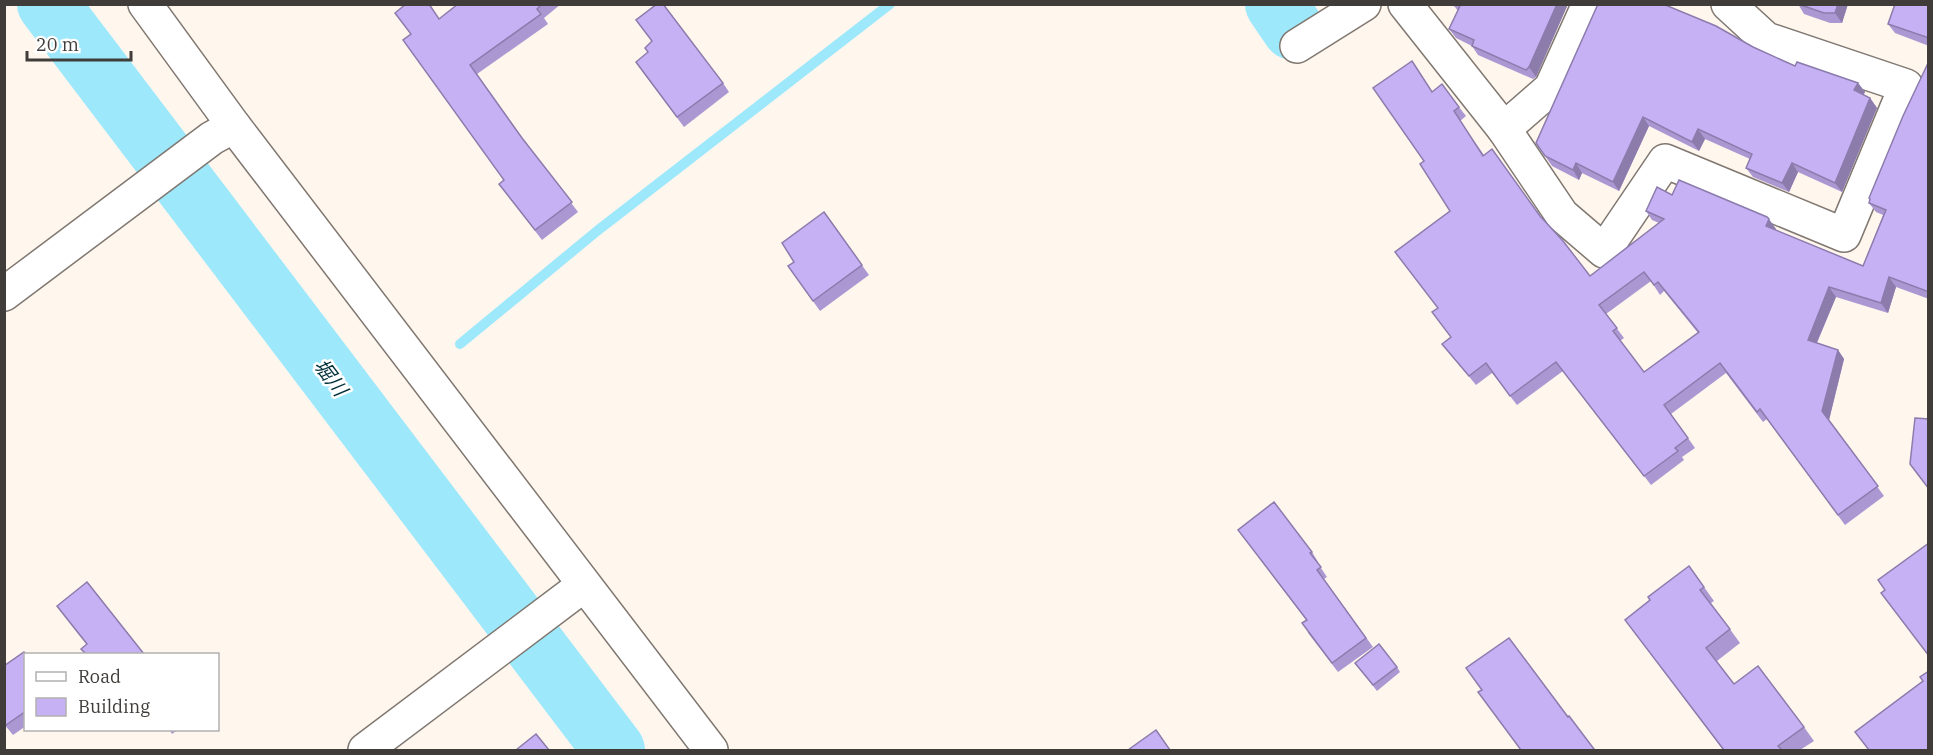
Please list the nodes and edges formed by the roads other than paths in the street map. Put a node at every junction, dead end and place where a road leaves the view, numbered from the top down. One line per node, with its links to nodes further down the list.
1 (145, 4): 8 (street)
2 (1364, 4): 6 (street)
3 (1405, 4): 7 (street)
4 (1589, 4): 7 (street)
5 (1728, 4): 7 (street)
6 (1297, 46)
7 (1504, 129)
8 (223, 132): 9 (street); 10 (street)
9 (4, 294)
10 (572, 594): 11 (street); 12 (street)
11 (365, 750)
12 (711, 750)

